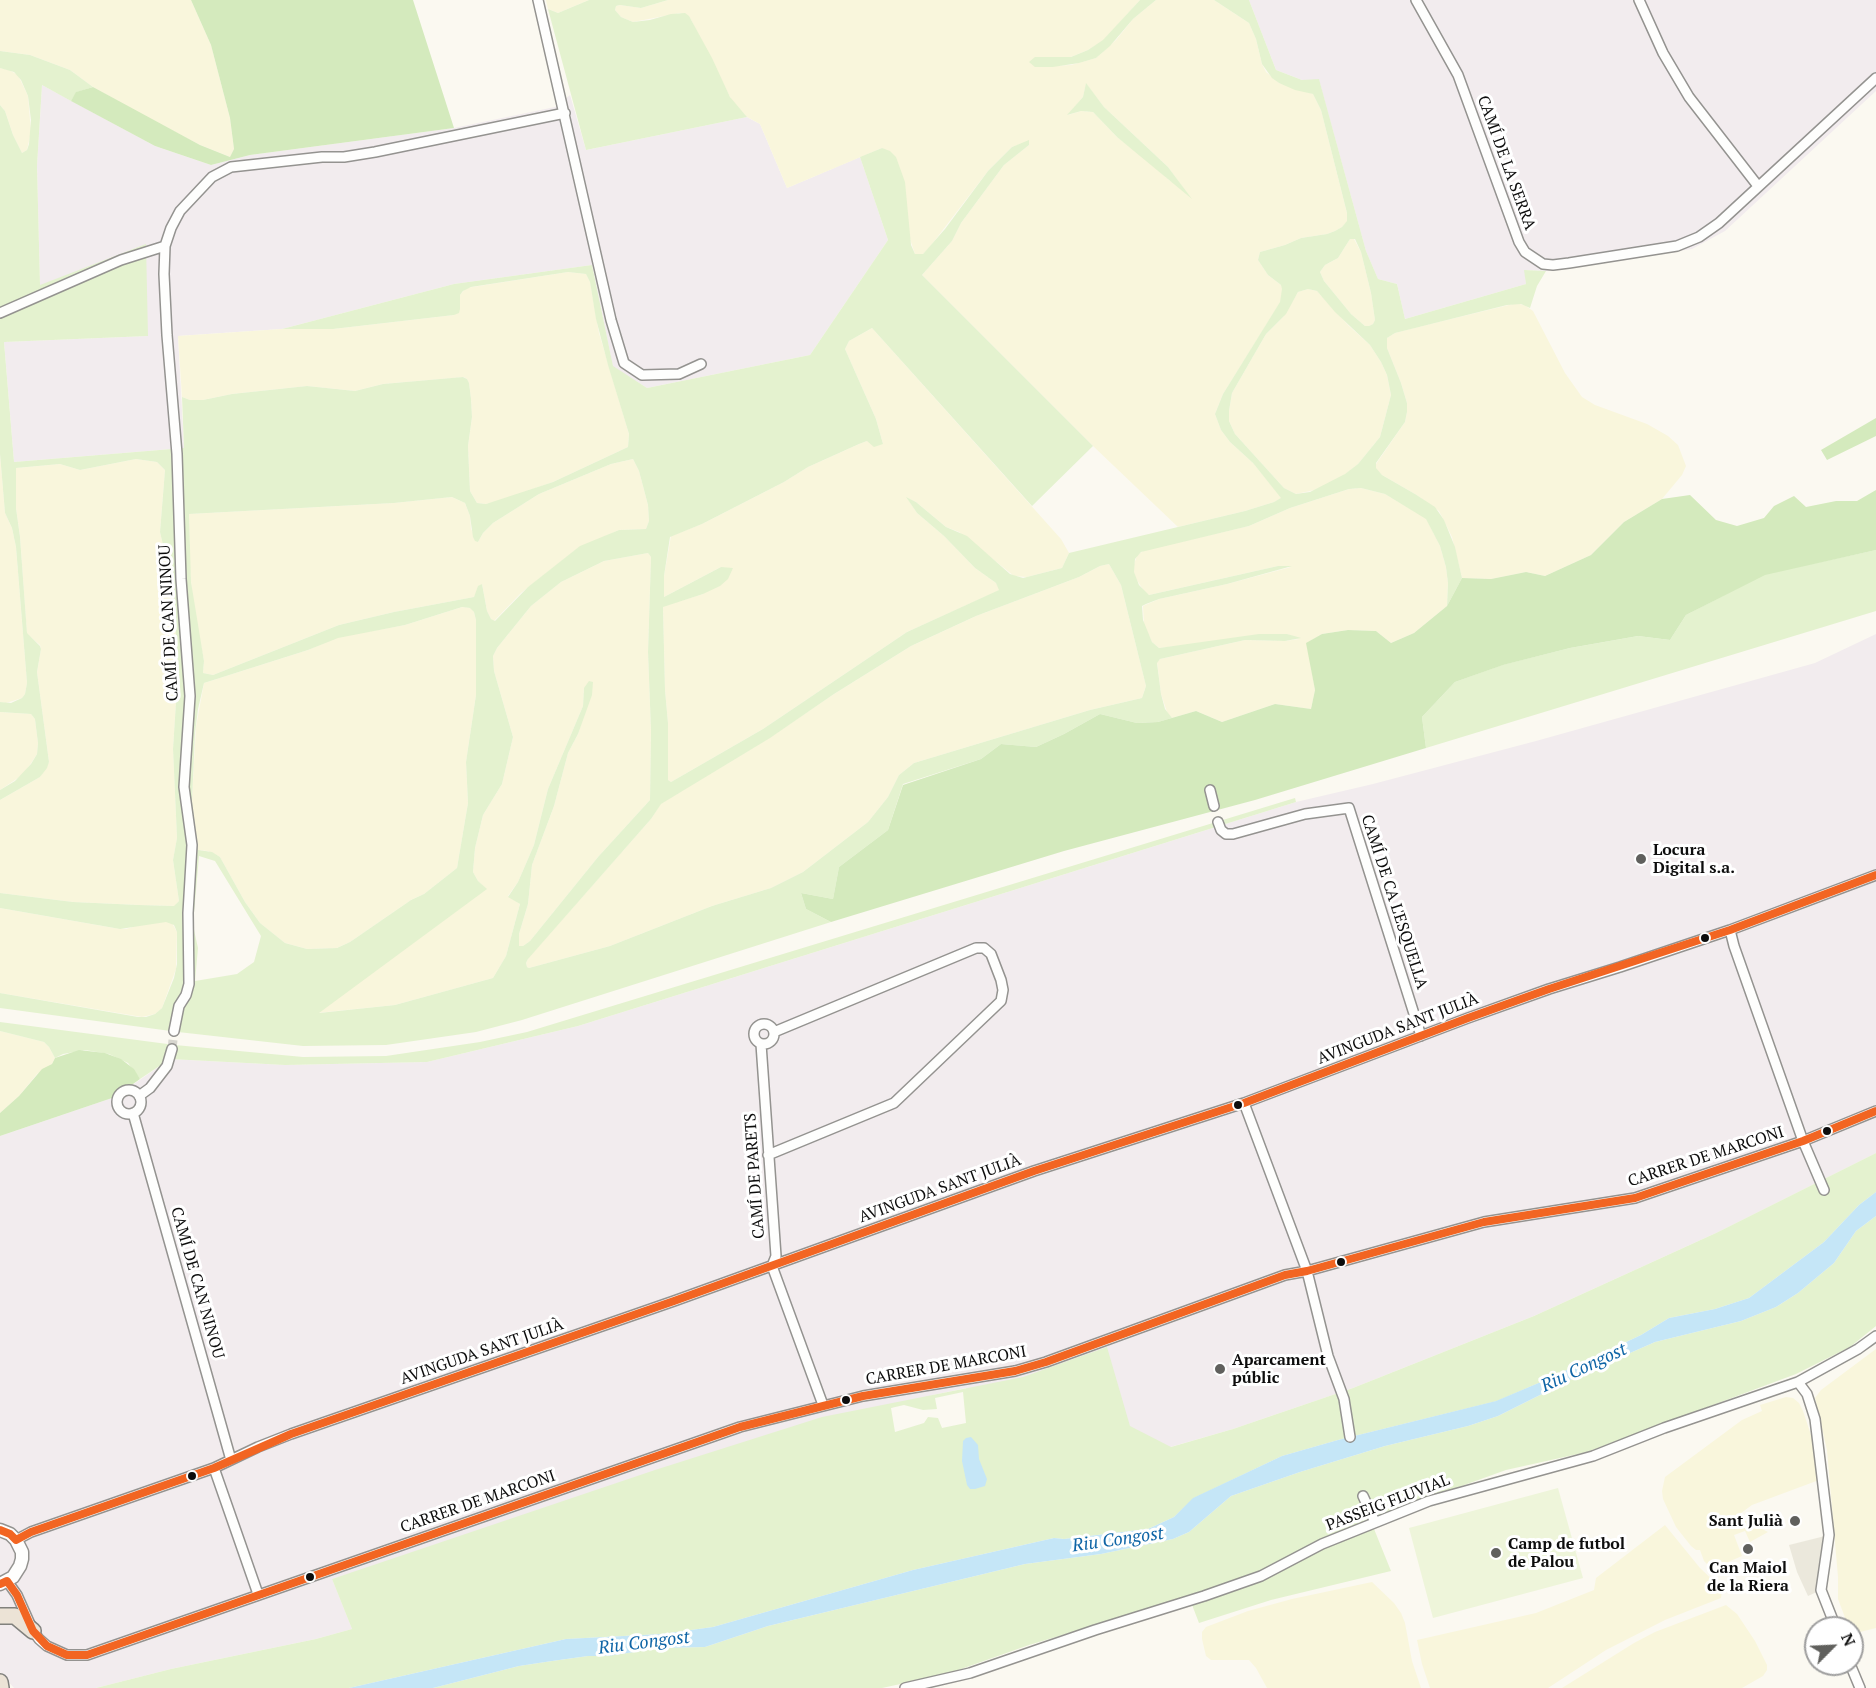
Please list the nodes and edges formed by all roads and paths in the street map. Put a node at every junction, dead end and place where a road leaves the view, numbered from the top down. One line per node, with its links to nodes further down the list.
1 (538, 0): 5 (street)
2 (1416, 0): 6 (street, CAMÍ DE LA SERRA)
3 (1639, 0): 6 (street)
4 (1876, 78): 6 (street, CAMÍ DE LA SERRA)
5 (565, 113): 7 (street); 9 (street)
6 (1758, 186)
7 (165, 246): 8 (street); 15 (street, CAMÍ DE CAN NINOU)
8 (0, 313)
9 (701, 364)
10 (1210, 790): 11 (street)
11 (1214, 806)
12 (1218, 822): 17 (street, CAMÍ DE CA L'ESQUELLA)
13 (1876, 874): 14 (street, AVINGUDA SANT JULIÀ)
14 (1730, 930): 17 (street, AVINGUDA SANT JULIÀ); 24 (street)
15 (174, 1031)
16 (774, 1032): 18 (street); 18 (street); 25 (street)
17 (1421, 1036): 21 (street, AVINGUDA SANT JULIÀ)
18 (761, 1044): 25 (street, CAMÍ DE PARETS)
19 (171, 1049): 20 (street)
20 (140, 1096): 23 (street); 23 (street)
21 (1244, 1103): 27 (street, AVINGUDA SANT JULIÀ); 28 (street)
22 (1876, 1111): 24 (street, CARRER DE MARCONI)
23 (133, 1113): 33 (street, CAMÍ DE CAN NINOU)
24 (1803, 1141): 26 (street); 28 (street, CARRER DE MARCONI)
25 (768, 1155): 27 (street, CAMÍ DE PARETS)
26 (1824, 1190)
27 (772, 1266): 31 (street, CAMÍ DE PARETS); 33 (street, AVINGUDA SANT JULIÀ)
28 (1307, 1271): 31 (street, CARRER DE MARCONI); 32 (street)
29 (1876, 1336): 30 (street, PASSEIG FLUVIAL)
30 (1798, 1382): 36 (street, PASSEIG FLUVIAL); 42 (street)
31 (823, 1405): 40 (street, CARRER DE MARCONI)
32 (1350, 1437)
33 (231, 1461): 34 (street, AVINGUDA SANT JULIÀ)
34 (214, 1468): 38 (street, AVINGUDA SANT JULIÀ); 40 (street)
35 (1363, 1496): 36 (street)
36 (1375, 1522): 46 (street, PASSEIG FLUVIAL)
37 (0, 1530): 38 (street)
38 (16, 1540): 39 (street)
39 (3, 1582): 43 (street)
40 (258, 1594): 43 (street, CARRER DE MARCONI)
41 (0, 1616): 43 (highway)
42 (1831, 1616)
43 (33, 1631)
44 (0, 1682): 45 (highway)
45 (1, 1688)
46 (905, 1688)

